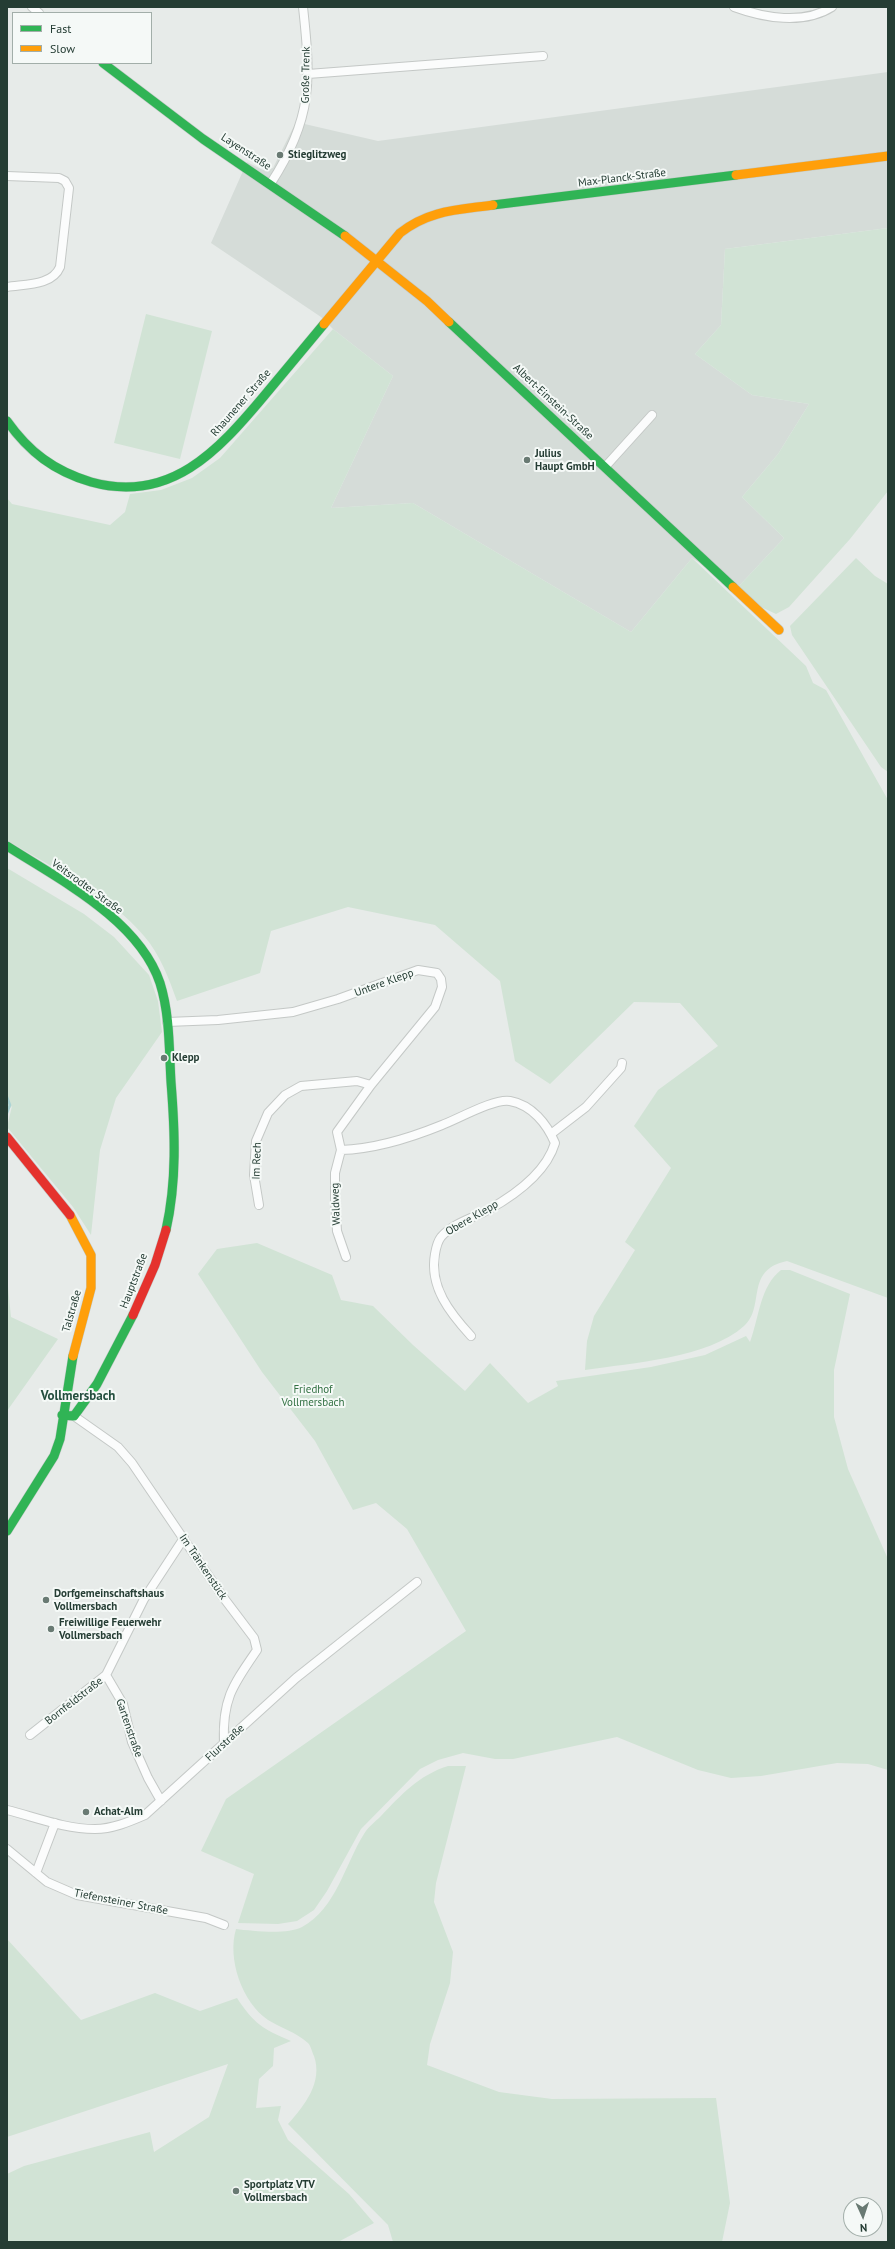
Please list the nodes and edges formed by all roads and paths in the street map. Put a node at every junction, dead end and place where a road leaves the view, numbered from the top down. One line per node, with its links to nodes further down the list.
1 (303, 7): 6 (street, Große Trenk)
2 (734, 7): 3 (street)
3 (832, 7)
4 (543, 56): 6 (street)
5 (104, 64): 9 (street, Layenstraße)
6 (308, 74): 9 (street, Große Trenk)
7 (888, 156): 10 (street, Max-Planck-Straße)
8 (7, 176): 11 (street)
9 (271, 183): 10 (street, Layenstraße)
10 (378, 260): 13 (street, Rhaunener Straße); 14 (street, Albert-Einstein-Straße)
11 (7, 287)
12 (652, 415): 14 (street)
13 (7, 421)
14 (605, 467): 15 (street, Albert-Einstein-Straße)
15 (779, 630)
16 (7, 846): 17 (street, Veitsrodter Straße)
17 (167, 1022): 19 (street, Untere Klepp); 27 (street, Hauptstraße)
18 (622, 1063): 20 (street)
19 (371, 1085): 22 (street, Untere Klepp); 23 (street, Im Rech)
20 (551, 1134): 22 (street); 25 (street, Obere Klepp)
21 (10, 1139): 26 (street, Talstraße)
22 (341, 1150): 24 (street, Waldweg)
23 (259, 1205)
24 (346, 1257)
25 (471, 1336)
26 (62, 1415): 27 (street); 28 (street)
27 (74, 1416): 29 (street, Im Tränkenstück)
28 (7, 1531)
29 (184, 1538): 31 (street, Bornfeldstraße); 33 (street, Im Tränkenstück)
30 (417, 1582): 33 (street, Flurstraße)
31 (106, 1675): 32 (street, Bornfeldstraße); 34 (street, Gartenstraße)
32 (30, 1735)
33 (224, 1743): 34 (street, Flurstraße)
34 (161, 1801): 36 (street, Flurstraße)
35 (7, 1810): 36 (street, Flurstraße)
36 (55, 1823): 38 (street)
37 (7, 1848): 38 (street, Tiefensteiner Straße)
38 (36, 1873): 39 (street, Tiefensteiner Straße)
39 (224, 1925)

